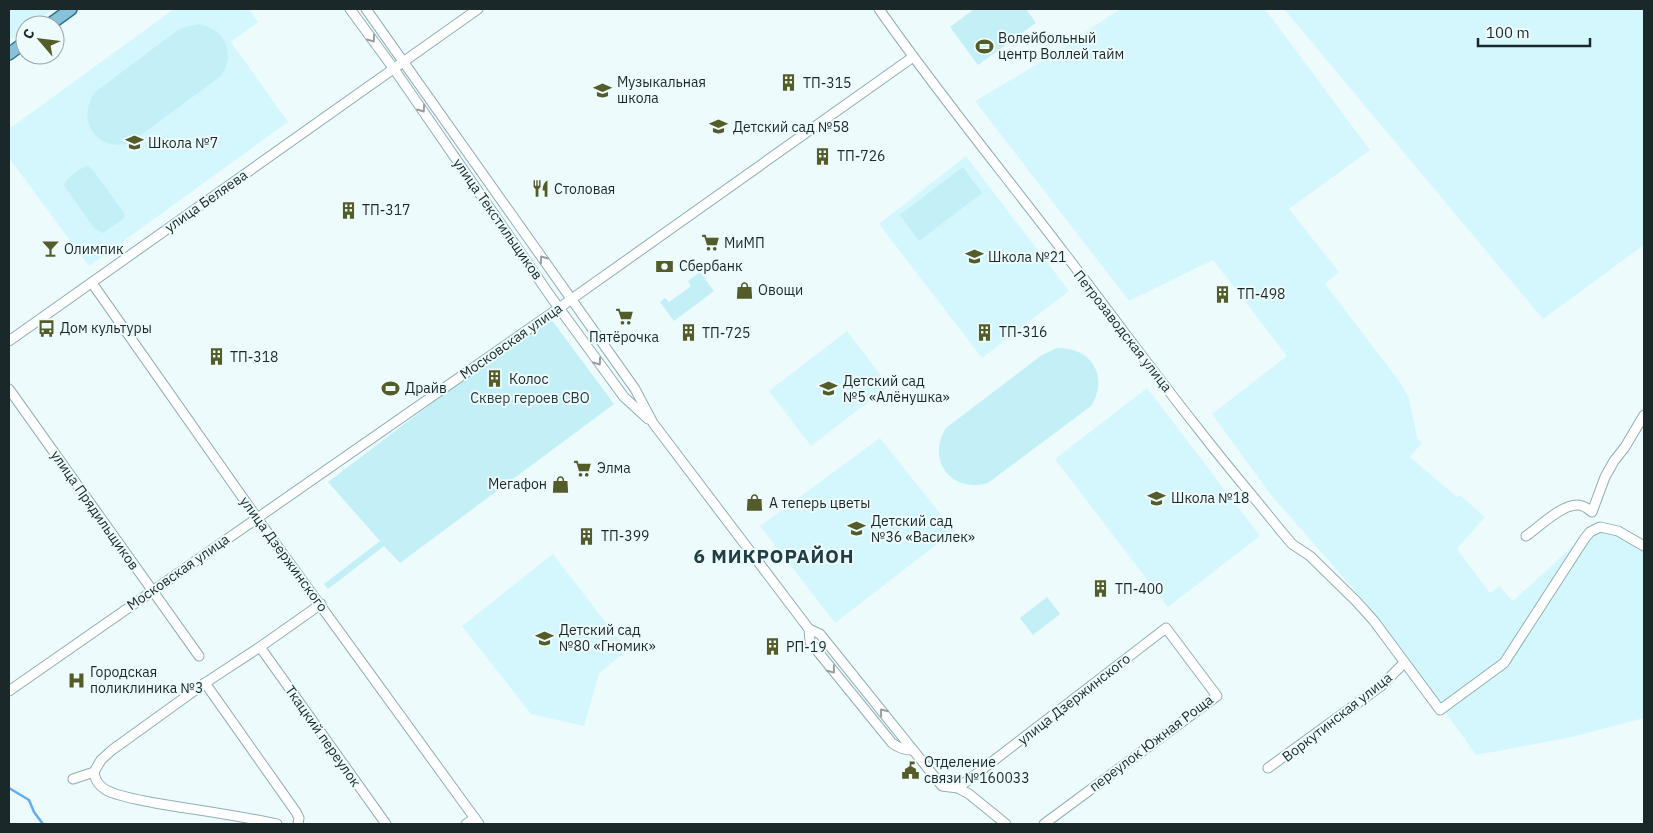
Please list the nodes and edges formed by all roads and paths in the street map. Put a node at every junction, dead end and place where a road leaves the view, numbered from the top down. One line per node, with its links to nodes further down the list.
1 (350, 9): 7 (street, улица Текстильщиков, one-way to 7)
2 (366, 9): 6 (street, улица Текстильщиков)
3 (478, 9): 6 (street, улица Беляева)
4 (879, 9): 5 (street, Петрозаводская улица)
5 (913, 57): 9 (street, Московская улица); 28 (street, Петрозаводская улица)
6 (404, 62): 7 (street, улица Беляева); 9 (street, улица Текстильщиков, one-way to 6)
7 (394, 69): 8 (street, улица Беляева); 10 (street, улица Текстильщиков, one-way to 10)
8 (92, 283): 11 (street, улица Беляева); 18 (street, улица Дзержинского)
9 (571, 299): 10 (street, Московская улица); 13 (street, улица Текстильщиков)
10 (559, 308): 14 (street, улица Текстильщиков, one-way to 14); 18 (street, Московская улица)
11 (9, 341)
12 (9, 388): 22 (street, улица Прядильщиков)
13 (635, 389): 14 (street); 16 (street, улица Текстильщиков)
14 (624, 397): 16 (street, улица Текстильщиков)
15 (1644, 414): 17 (street)
16 (653, 423): 25 (street, улица Текстильщиков)
17 (1592, 512): 19 (street); 20 (street)
18 (257, 517): 22 (street, Московская улица); 23 (street, улица Дзержинского)
19 (1597, 528): 21 (street); 28 (street, Петрозаводская улица)
20 (1526, 536)
21 (1644, 546)
22 (151, 590): 27 (street, улица Прядильщиков); 30 (street, Московская улица)
23 (321, 604): 26 (street); 36 (street, улица Дзержинского)
24 (1166, 628): 35 (street, улица Дзержинского); 42 (street, переулок Южная Роща)
25 (809, 630): 31 (street, улица Текстильщиков, one-way to 25); 31 (street, улица Текстильщиков, one-way to 31)
26 (260, 647): 29 (street); 39 (street, Ткацкий переулок)
27 (199, 656)
28 (1404, 663): 32 (street, Воркутинская улица)
29 (205, 683): 33 (street); 38 (street)
30 (9, 691)
31 (913, 750): 35 (street, улица Текстильщиков)
32 (1268, 768)
33 (94, 772): 34 (street); 37 (street)
34 (73, 779)
35 (958, 788): 41 (street)
36 (477, 821): 40 (street)
37 (277, 824)
38 (298, 824)
39 (386, 824)
40 (466, 824)
41 (1006, 824)
42 (1044, 824)

